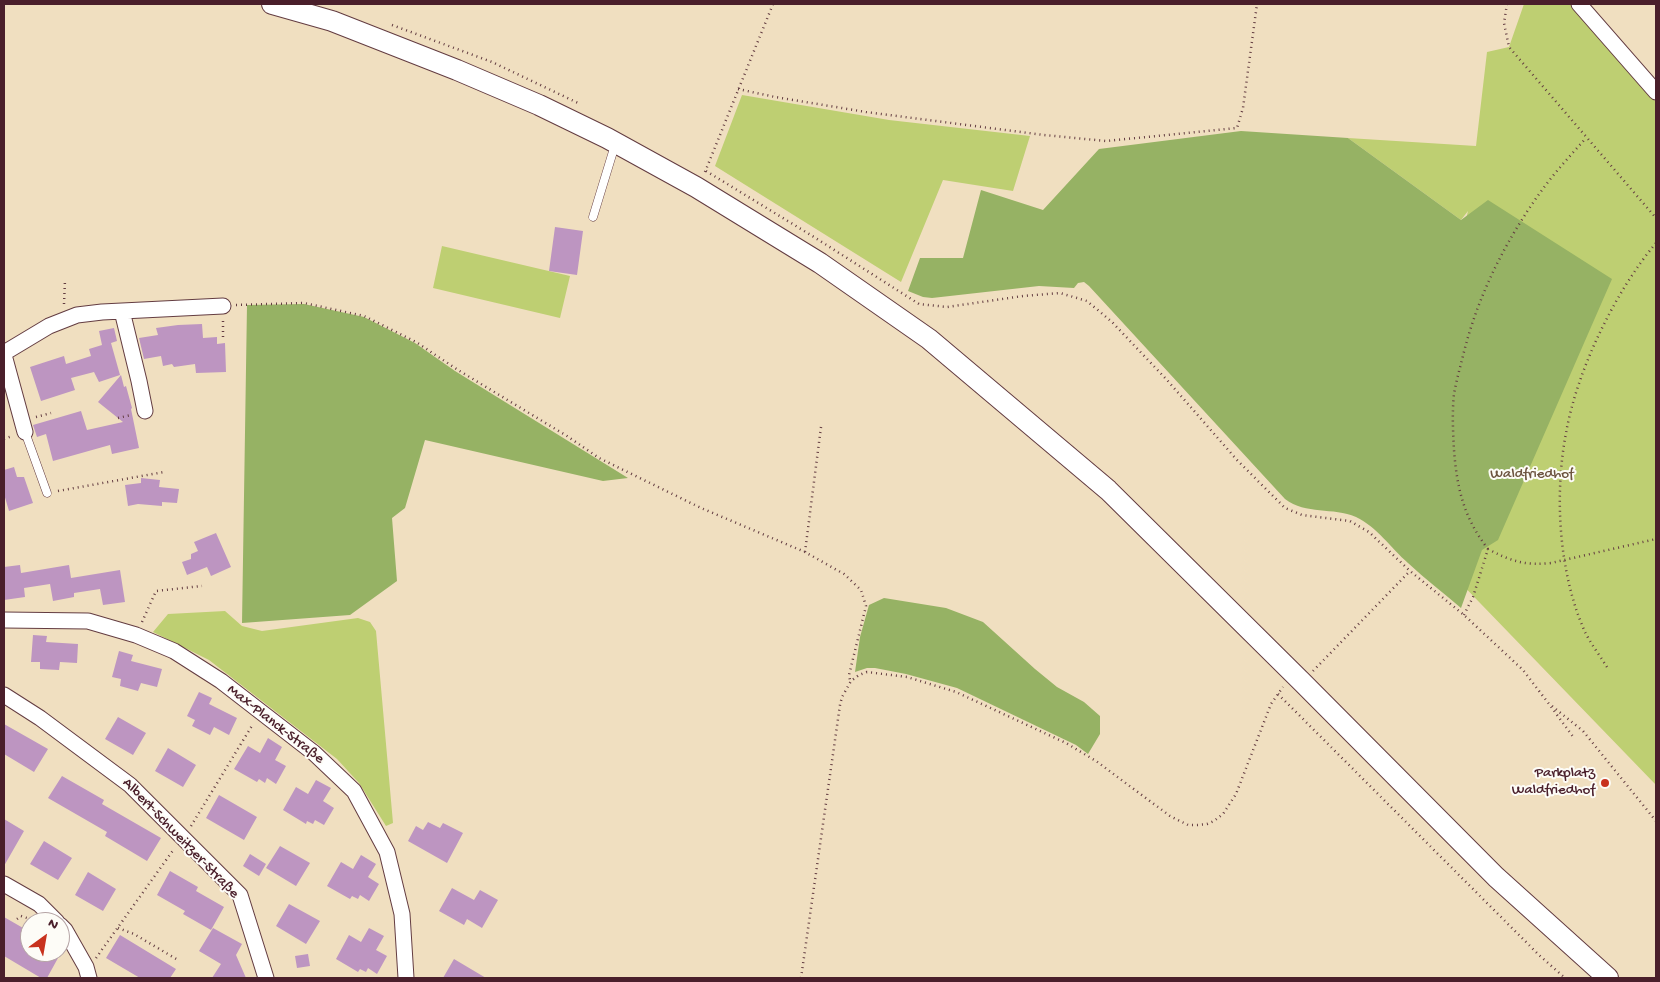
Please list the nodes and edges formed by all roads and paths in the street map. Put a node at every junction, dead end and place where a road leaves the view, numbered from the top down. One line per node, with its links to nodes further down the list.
1 (272, 4): 11 (street)
2 (773, 4): 7 (path)
3 (1257, 4): 7 (path)
4 (1506, 4): 10 (path)
5 (1579, 4): 8 (street)
6 (386, 22): 9 (path)
7 (738, 89): 12 (path)
8 (1656, 92)
9 (586, 107)
10 (1586, 138): 14 (path); 27 (path)
11 (616, 143): 12 (street); 13 (lane)
12 (701, 179): 30 (path); 37 (street)
13 (593, 217)
14 (1656, 218)
15 (1656, 243): 29 (path)
16 (65, 280): 19 (path)
17 (223, 306): 18 (street); 28 (path)
18 (122, 311): 19 (street); 21 (street)
19 (64, 321): 20 (street)
20 (4, 354): 23 (street)
21 (145, 411)
22 (821, 427): 28 (path)
23 (25, 432): 25 (lane)
24 (164, 472): 25 (path)
25 (47, 493)
26 (1656, 539): 29 (path)
27 (1488, 549): 29 (path); 32 (path)
28 (805, 552): 36 (path)
29 (1564, 559): 35 (path)
30 (1410, 571): 32 (path); 37 (path)
31 (202, 586): 34 (path)
32 (1464, 615): 40 (path)
33 (4, 620): 34 (street, Max-Planck-Straße)
34 (136, 635): 52 (street, Max-Planck-Straße)
35 (1607, 667)
36 (850, 681): 38 (path); 53 (path)
37 (1302, 682): 38 (path); 55 (street)
38 (1278, 694): 54 (path)
39 (4, 695): 51 (street, Albert-Schweitzer-Straße)
40 (1549, 704): 41 (path); 42 (path)
41 (1574, 738)
42 (1656, 821)
43 (4, 884): 44 (street)
44 (47, 912)
45 (20, 917): 46 (path)
46 (17, 919)
47 (118, 928): 49 (path)
48 (70, 939): 50 (street)
49 (178, 960)
50 (89, 978)
51 (266, 978)
52 (406, 978)
53 (801, 978)
54 (1565, 978)
55 (1608, 978)

